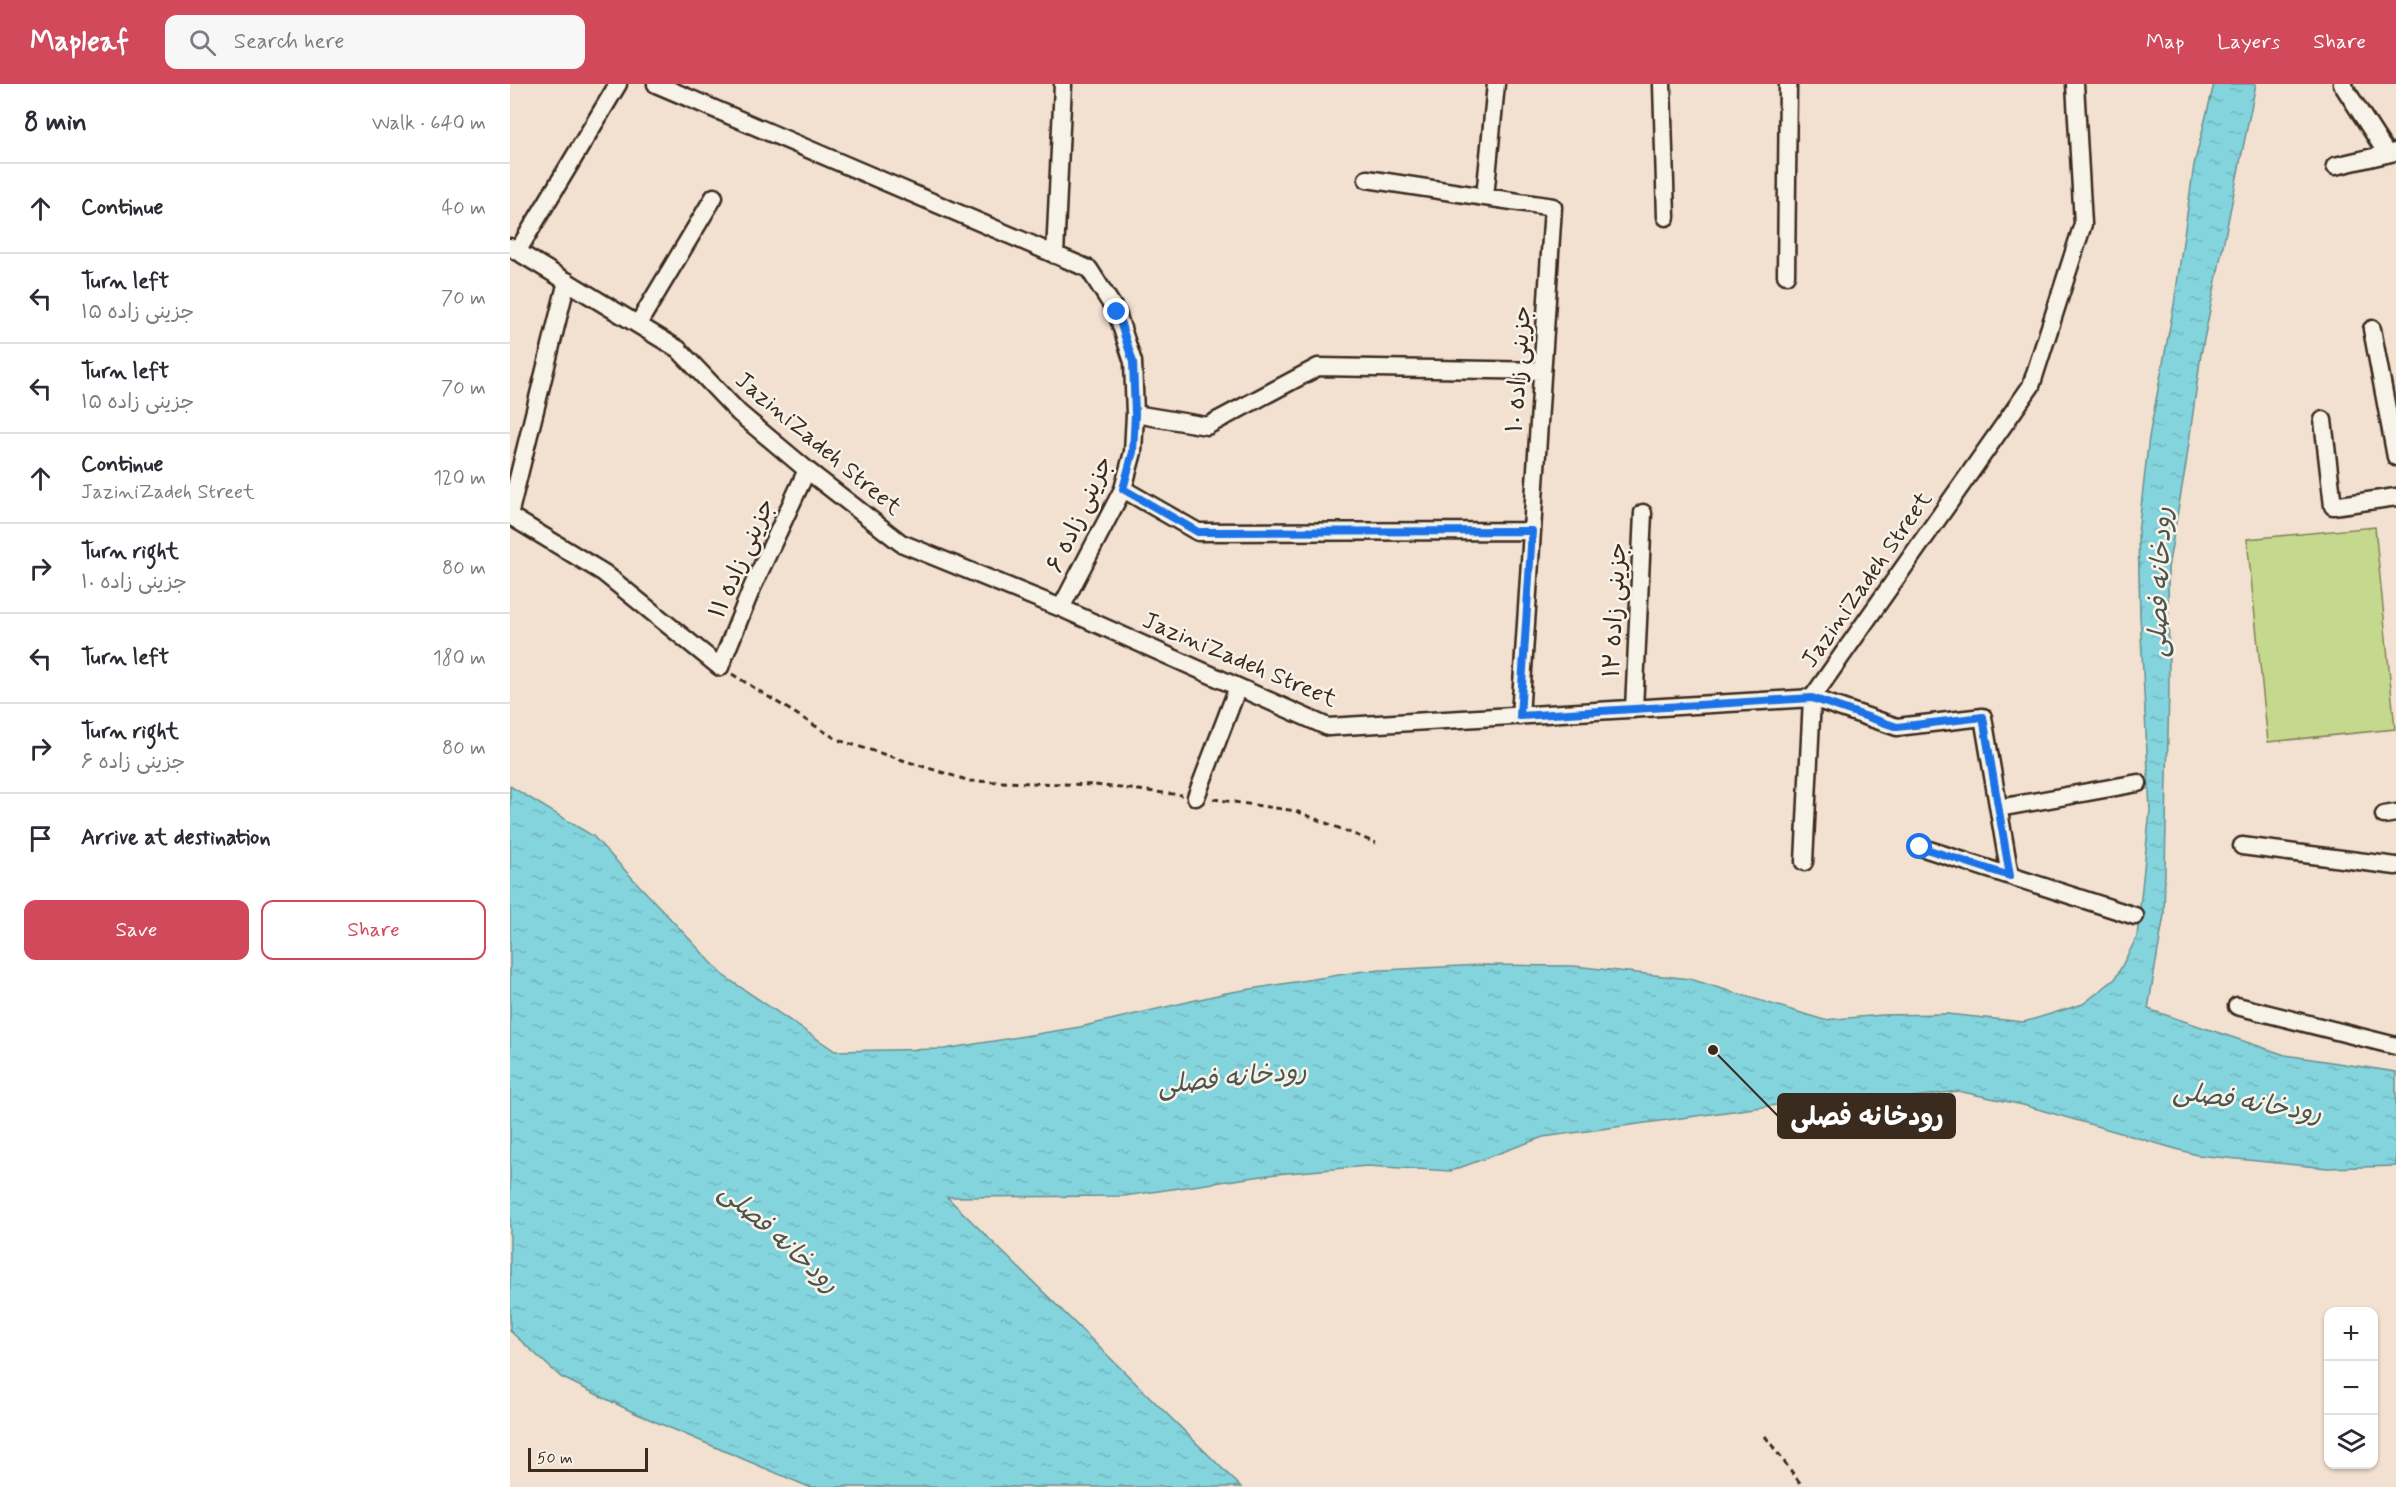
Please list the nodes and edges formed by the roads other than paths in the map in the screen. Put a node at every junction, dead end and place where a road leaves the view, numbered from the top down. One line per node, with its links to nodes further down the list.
1 (618, 84): 15 (street)
2 (656, 84): 16 (street, جزینی زاده ۶)
3 (1063, 84): 16 (street)
4 (1662, 84): 14 (street)
5 (1788, 84): 17 (street)
6 (2074, 84): 34 (street, JaziniZadeh Street)
7 (2342, 84): 9 (street)
8 (1492, 85): 13 (street)
9 (2391, 153): 10 (street)
10 (2335, 166)
11 (1367, 179): 13 (street)
12 (714, 197): 19 (street)
13 (1485, 197): 21 (street, جزینی زاده ۱۰)
14 (1666, 217)
15 (514, 249): 18 (street, JaziniZadeh Street)
16 (1055, 255): 22 (street, جزینی زاده ۶)
17 (1786, 275)
18 (567, 281): 19 (street, JaziniZadeh Street); 28 (street)
19 (638, 324): 25 (street, JaziniZadeh Street)
20 (2373, 328): 24 (street)
21 (1542, 371): 22 (street); 31 (street, جزینی زاده ۱۰)
22 (1135, 414): 26 (street, جزینی زاده ۶)
23 (2323, 420): 27 (street)
24 (2396, 457)
25 (807, 470): 30 (street, جزینی زاده ۱۱); 32 (street, JaziniZadeh Street)
26 (1123, 489): 31 (street); 32 (street, جزینی زاده ۶)
27 (2396, 497)
28 (510, 511)
29 (1643, 513): 35 (street, جزینی زاده ۱۲)
30 (510, 516)
31 (1532, 531): 36 (street, جزینی زاده ۱۰)
32 (1061, 608): 33 (street, JaziniZadeh Street)
33 (1238, 687): 36 (street, JaziniZadeh Street); 38 (street)
34 (1812, 698): 35 (street, JaziniZadeh Street); 39 (street); 42 (street)
35 (1634, 709): 36 (street, JaziniZadeh Street)
36 (1520, 716)
37 (2138, 783): 39 (street)
38 (1196, 797)
39 (1999, 808): 44 (street)
40 (2242, 846): 43 (street)
41 (1920, 847): 44 (street)
42 (1804, 862)
43 (2396, 866)
44 (2010, 876): 45 (street)
45 (2135, 916)
46 (2237, 1006): 47 (street)
47 (2396, 1046)

